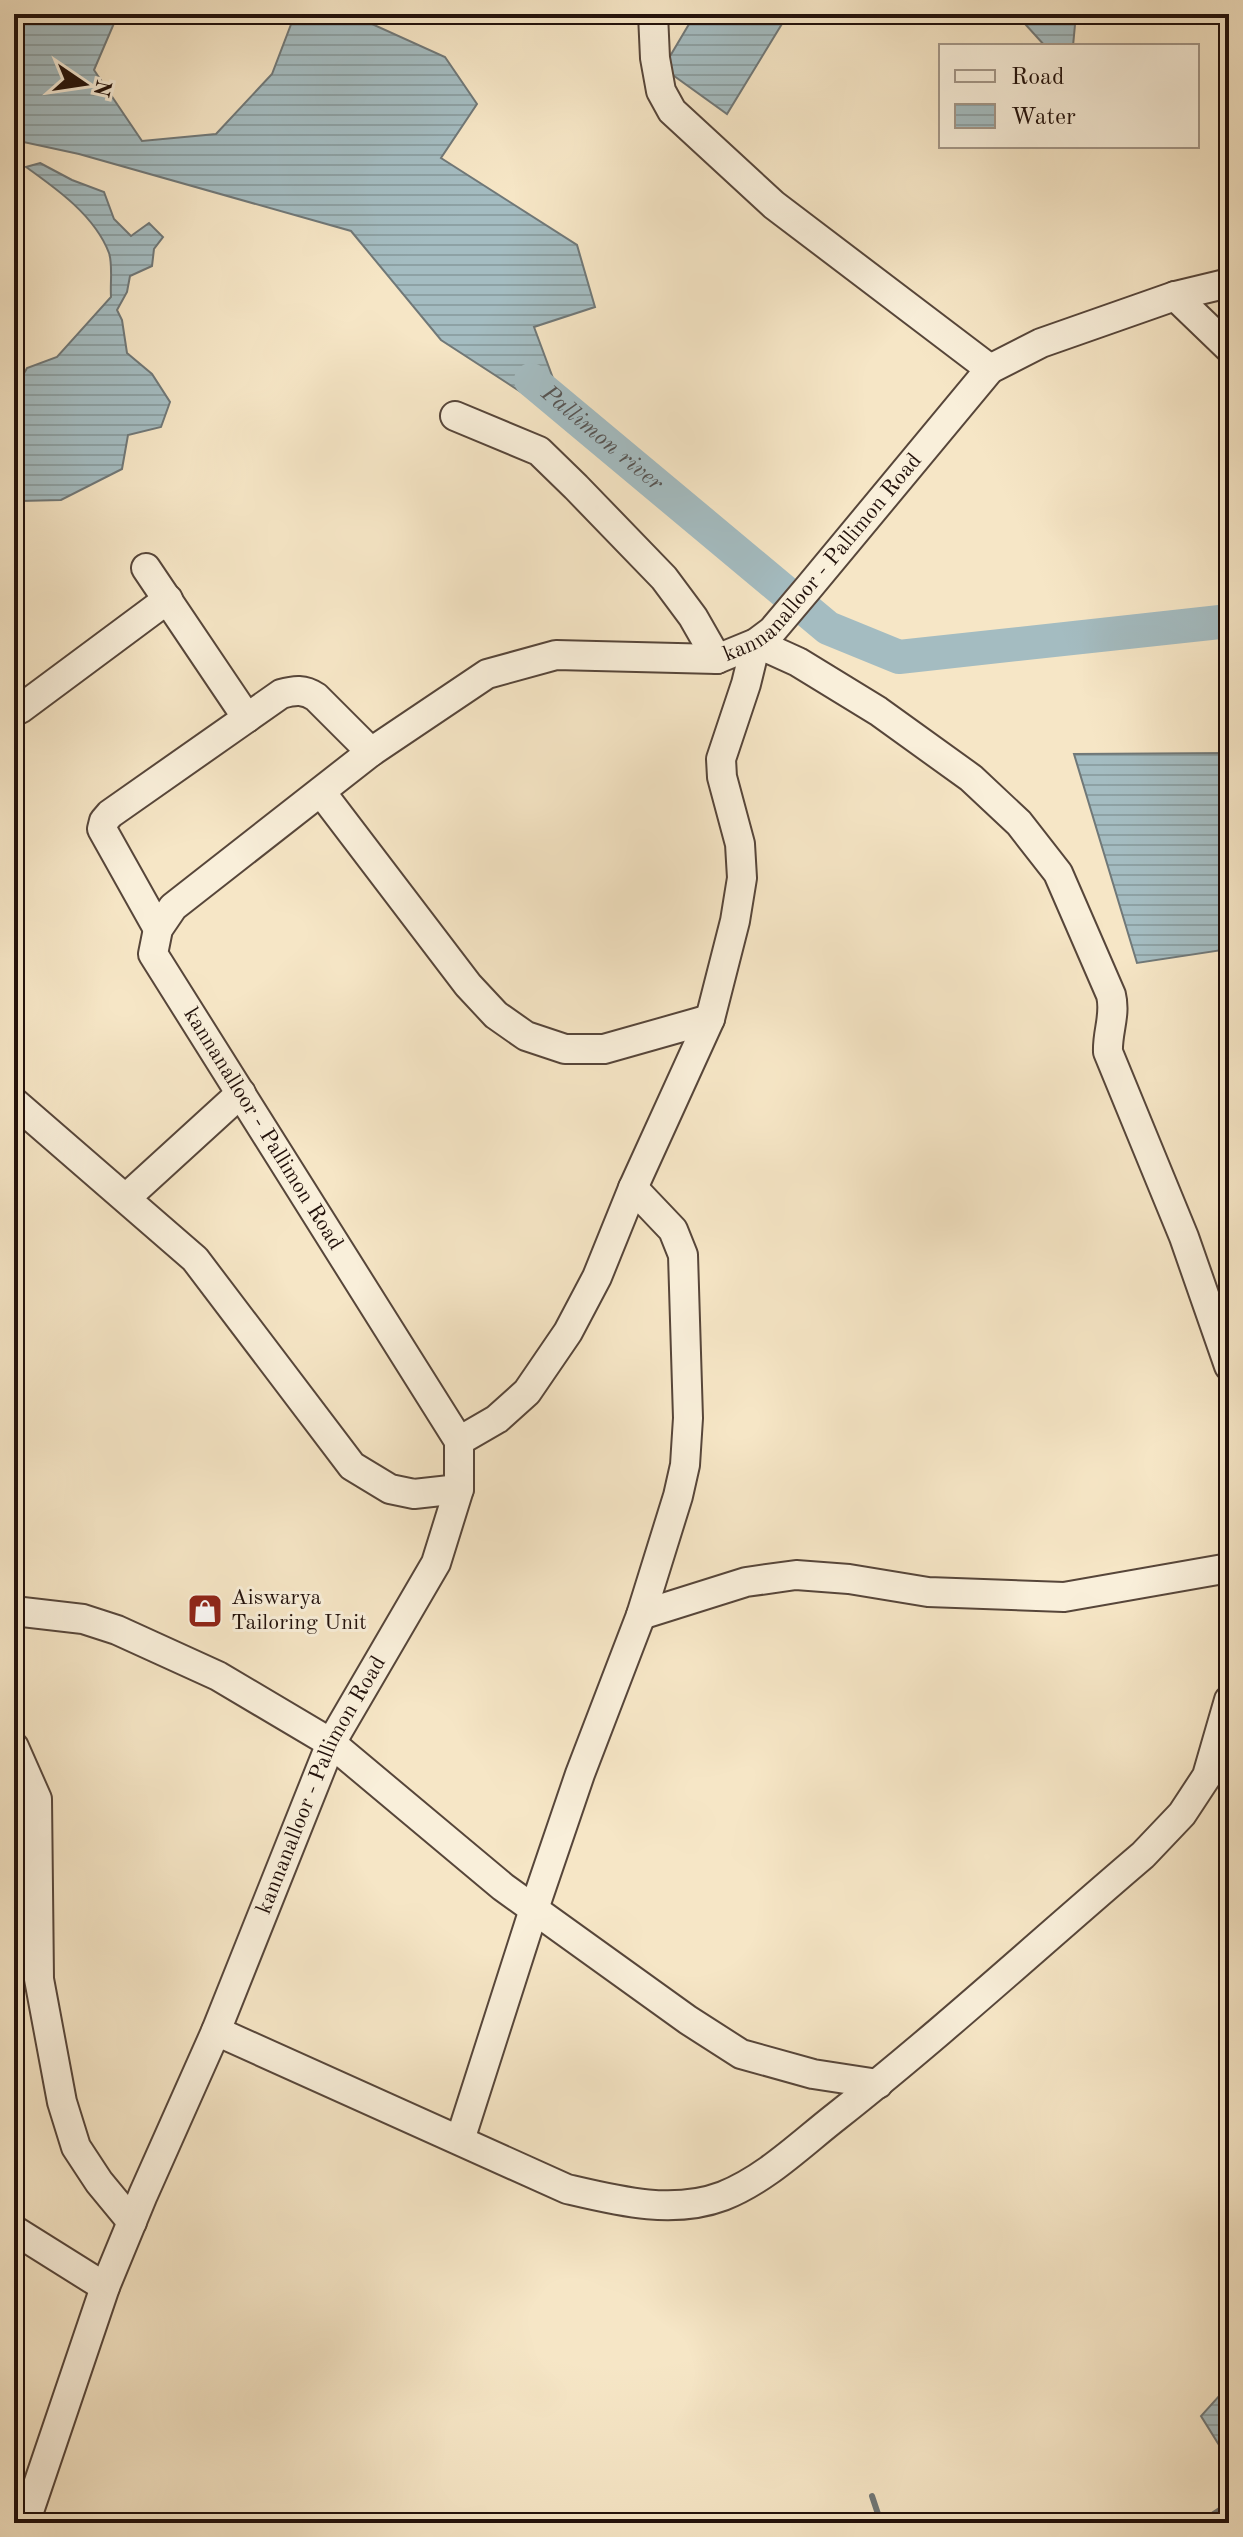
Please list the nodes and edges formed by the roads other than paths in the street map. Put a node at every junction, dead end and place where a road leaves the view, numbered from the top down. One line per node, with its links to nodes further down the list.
1 (653, 14): 5 (street)
2 (1229, 283): 3 (street, kannanalloor - Pallimon Road)
3 (1175, 296): 4 (street); 5 (street, kannanalloor - Pallimon Road)
4 (1229, 348)
5 (990, 369): 9 (street, kannanalloor - Pallimon Road)
6 (455, 416): 10 (street)
7 (146, 568): 8 (street)
8 (168, 599): 11 (street); 12 (street)
9 (764, 637): 10 (street, kannanalloor - Pallimon Road); 16 (street); 21 (street)
10 (717, 659): 13 (street, kannanalloor - Pallimon Road)
11 (20, 709)
12 (247, 718): 13 (street); 15 (street)
13 (371, 752): 14 (street, kannanalloor - Pallimon Road)
14 (321, 792): 15 (street, kannanalloor - Pallimon Road); 16 (street)
15 (158, 929): 17 (street, kannanalloor - Pallimon Road)
16 (710, 1019): 19 (street)
17 (241, 1093): 20 (street); 22 (street, kannanalloor - Pallimon Road)
18 (14, 1102): 20 (street)
19 (633, 1188): 22 (street); 26 (street)
20 (126, 1198): 23 (street)
21 (1229, 1366)
22 (459, 1441): 23 (street, kannanalloor - Pallimon Road)
23 (459, 1489): 28 (street, kannanalloor - Pallimon Road)
24 (1229, 1568): 26 (street)
25 (14, 1611): 28 (street)
26 (641, 1615): 30 (street)
27 (1229, 1700): 32 (street)
28 (331, 1743): 30 (street); 31 (street, kannanalloor - Pallimon Road)
29 (14, 1747): 34 (street)
30 (534, 1909): 32 (street); 33 (street)
31 (216, 2031): 33 (street); 34 (street, kannanalloor - Pallimon Road)
32 (878, 2084): 33 (street)
33 (460, 2140)
34 (132, 2222): 36 (street, kannanalloor - Pallimon Road)
35 (14, 2230): 36 (street)
36 (105, 2287): 37 (street, kannanalloor - Pallimon Road)
37 (25, 2523)

